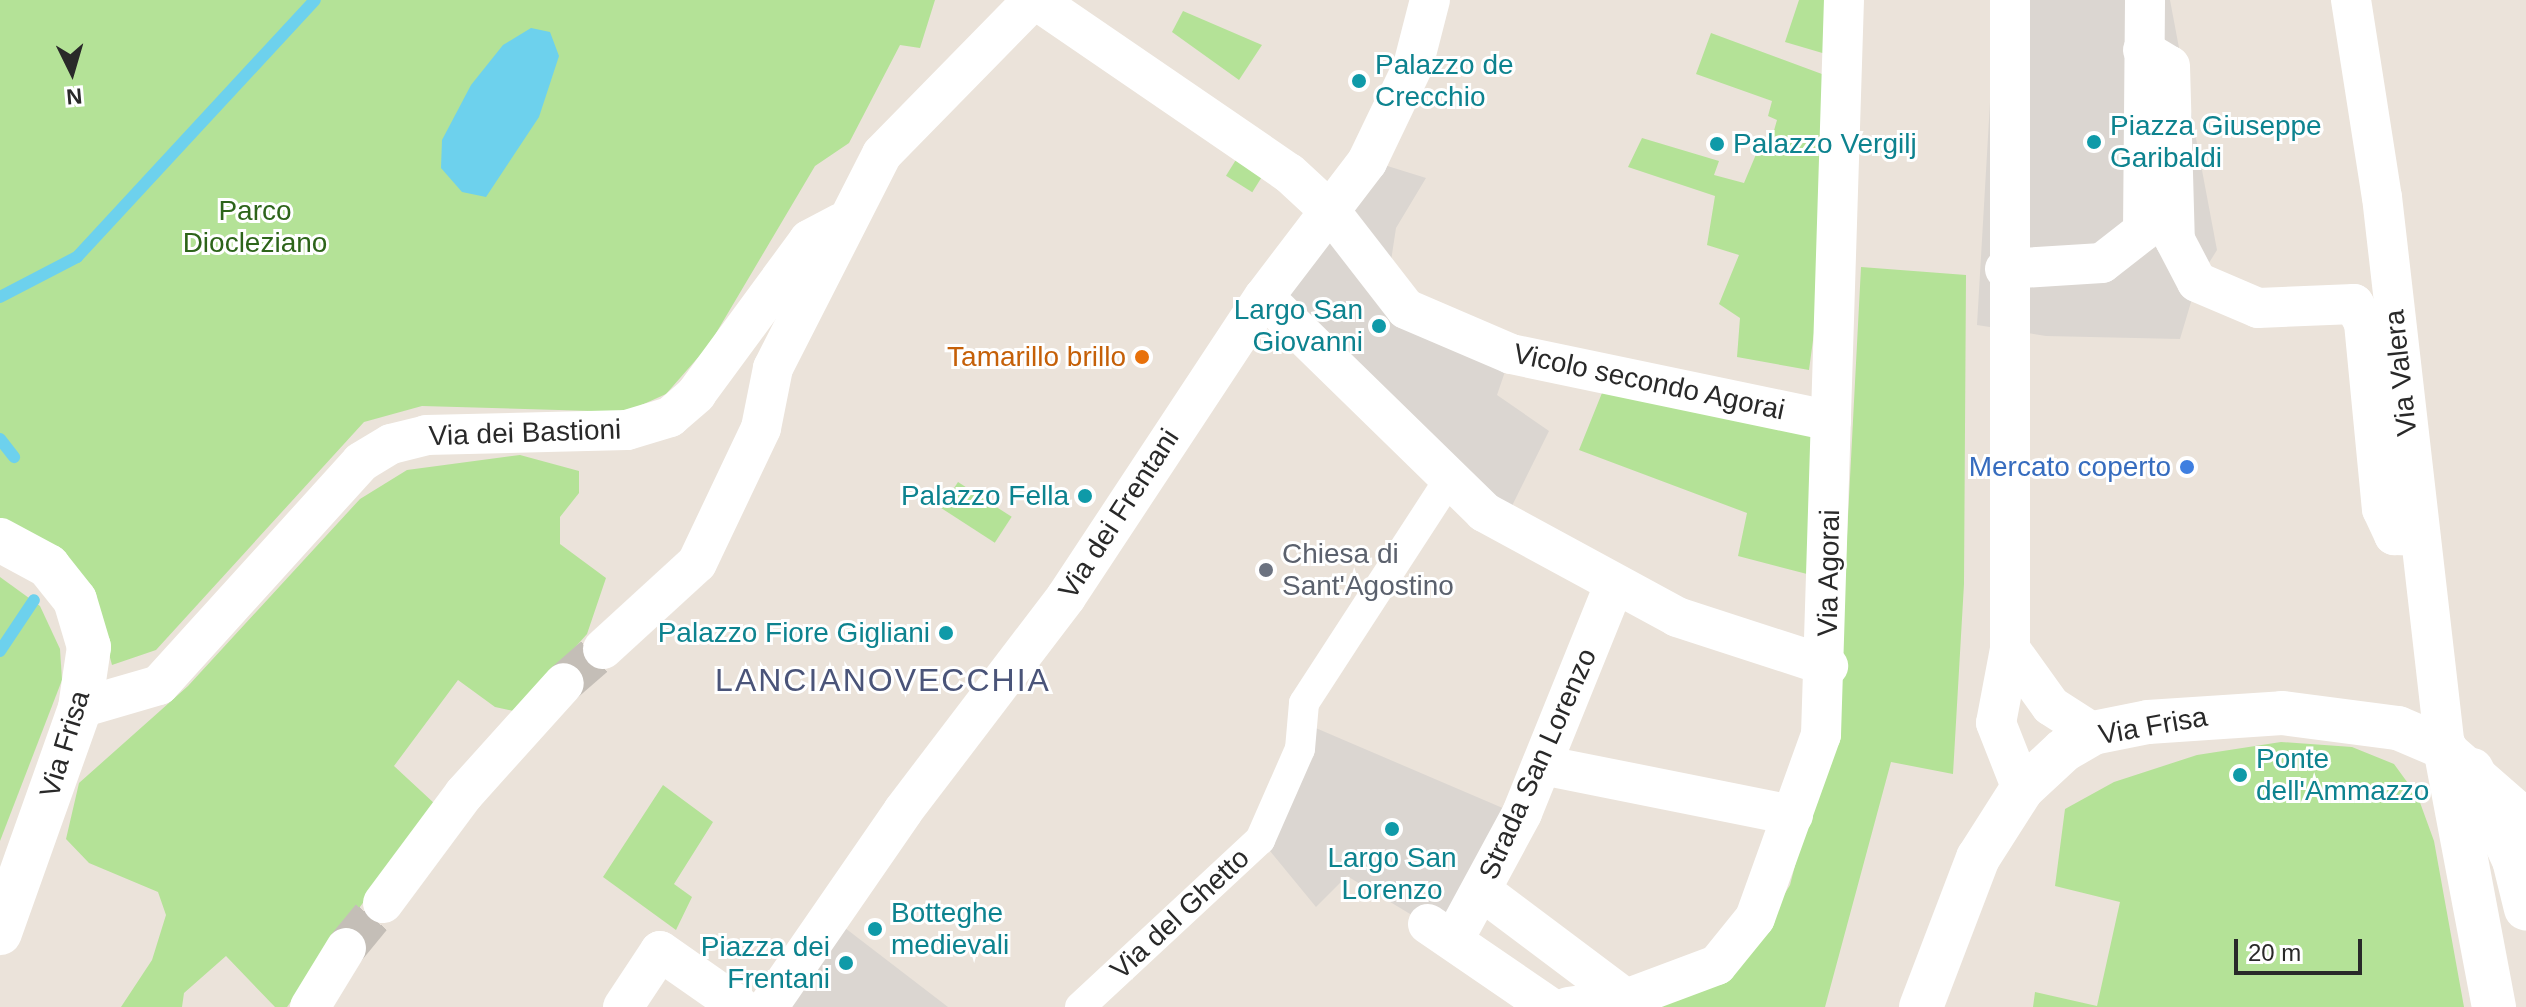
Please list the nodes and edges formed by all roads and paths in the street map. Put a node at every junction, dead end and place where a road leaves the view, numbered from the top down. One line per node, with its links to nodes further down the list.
1 (1035, 0): 8 (street, Vicolo secondo Agorai); 9 (street, Via dei Bastioni)
2 (1430, 0): 8 (street, Via dei Frentani)
3 (1844, 0): 12 (street, Via Agorai)
4 (2010, 0): 10 (street)
5 (2145, 0): 7 (street)
6 (2351, 0): 14 (street, Via Valera)
7 (2143, 50): 10 (street); 14 (street)
8 (1330, 211): 11 (street, Via dei Frentani); 12 (street, Vicolo secondo Agorai)
9 (841, 223): 17 (street, Via dei Bastioni); 21 (street, Via dei Bastioni)
10 (2005, 269): 18 (street)
11 (1264, 297): 13 (street); 37 (street, Via dei Frentani)
12 (1831, 421): 19 (street, Via Agorai)
13 (1448, 481): 16 (street); 38 (street, Via del Ghetto)
14 (2419, 536): 23 (street, Via Valera)
15 (0, 540): 21 (street, Via Frisa)
16 (1614, 585): 19 (street); 24 (street, Strada San Lorenzo)
17 (603, 649)
18 (2010, 649): 22 (street); 25 (street)
19 (1828, 666): 26 (street, Via Agorai)
20 (564, 683): 29 (street)
21 (80, 708): 31 (street, Via Frisa)
22 (2093, 733): 23 (street, Via Frisa); 25 (street, Via Frisa)
23 (2459, 759): 27 (street); 30 (street); 42 (street)
24 (1542, 765): 26 (street); 28 (street, Strada San Lorenzo)
25 (2022, 789): 41 (street, Via Frisa)
26 (1793, 815): 33 (street, Via Agorai)
27 (2526, 819)
28 (1482, 891): 33 (street); 39 (street, Strada San Lorenzo)
29 (383, 903)
30 (2526, 909)
31 (0, 933)
32 (346, 948): 34 (street)
33 (1626, 999): 40 (street, Via Agorai)
34 (310, 1007)
35 (623, 1007): 36 (street)
36 (740, 1007)
37 (768, 1007)
38 (1080, 1007)
39 (1549, 1007)
40 (1568, 1007)
41 (1921, 1007)
42 (2494, 1007)

